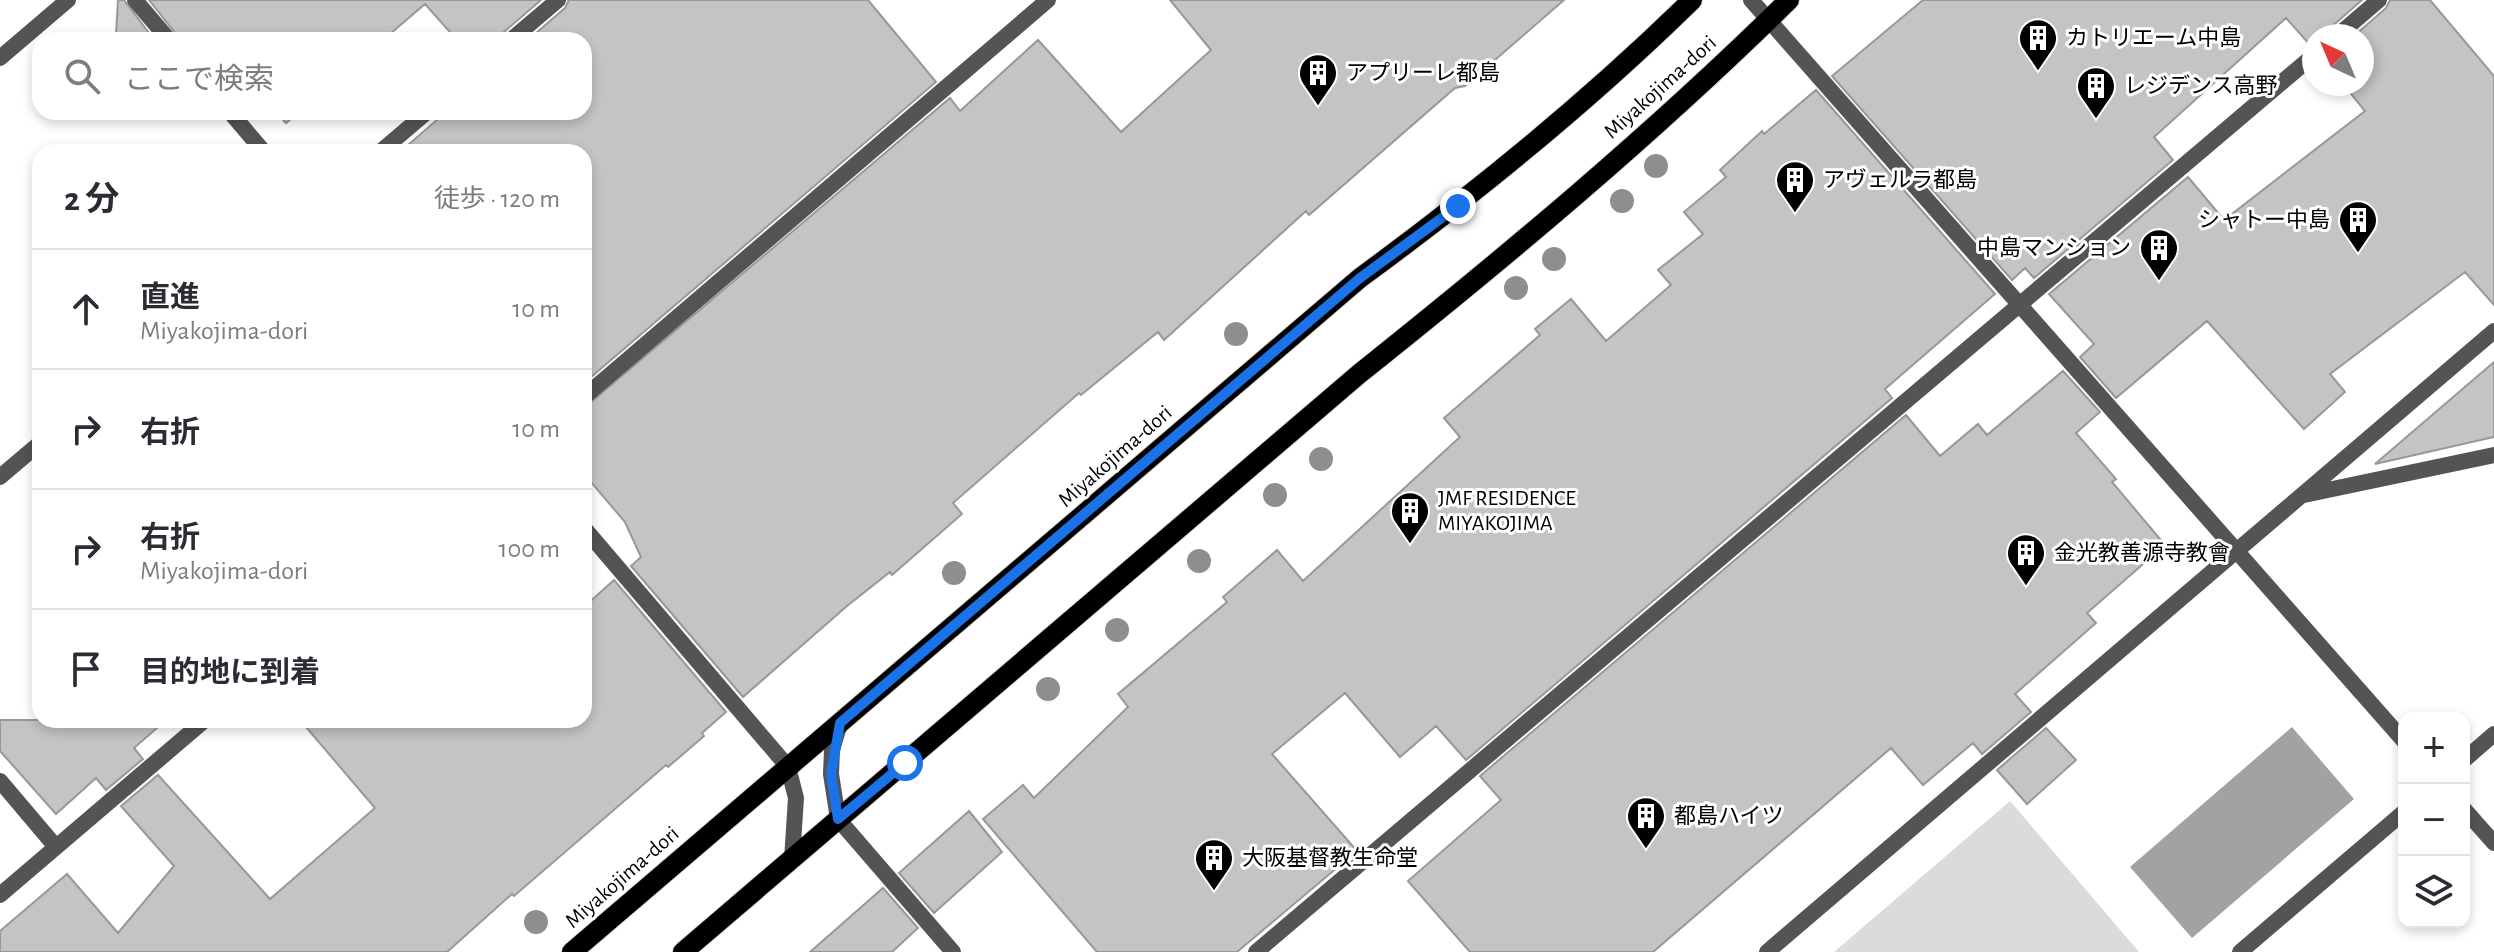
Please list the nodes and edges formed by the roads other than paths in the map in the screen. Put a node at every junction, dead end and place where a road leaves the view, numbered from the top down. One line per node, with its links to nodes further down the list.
1 (68, 0): 13 (street)
2 (135, 0): 11 (street)
3 (558, 0): 12 (street)
4 (1048, 0): 21 (street)
5 (1692, 0): 28 (main road, Miyakojima-dori)
6 (1751, 0): 9 (street)
7 (1789, 0): 9 (main road, Miyakojima-dori)
8 (2379, 0): 10 (street)
9 (1769, 19): 19 (street); 37 (main road, Miyakojima-dori)
10 (2351, 24)
11 (162, 32)
12 (520, 32)
13 (0, 58)
14 (2302, 65): 19 (street)
15 (237, 120): 17 (street)
16 (418, 120): 18 (street)
17 (257, 144)
18 (389, 144)
19 (2020, 304): 27 (street); 45 (street)
20 (2494, 331): 25 (street)
21 (592, 390)
22 (32, 450): 24 (street)
23 (2494, 455): 25 (street)
24 (0, 477)
25 (2299, 496): 27 (street)
26 (592, 537): 33 (street)
27 (2237, 552): 30 (street); 46 (street)
28 (840, 723): 33 (main road, Miyakojima-dori); 37 (street)
29 (196, 728): 39 (street)
30 (2398, 734)
31 (2494, 734): 32 (street)
32 (2470, 755)
33 (788, 767): 40 (street); 42 (main road, Miyakojima-dori)
34 (0, 781): 39 (street)
35 (2470, 816): 38 (street)
36 (2398, 817): 47 (street)
37 (838, 819): 40 (main road, Miyakojima-dori); 44 (street)
38 (2494, 843)
39 (56, 847): 41 (street)
40 (792, 859): 43 (main road, Miyakojima-dori)
41 (0, 895)
42 (572, 952)
43 (683, 952)
44 (953, 952)
45 (1256, 952)
46 (1767, 952)
47 (2240, 952)

